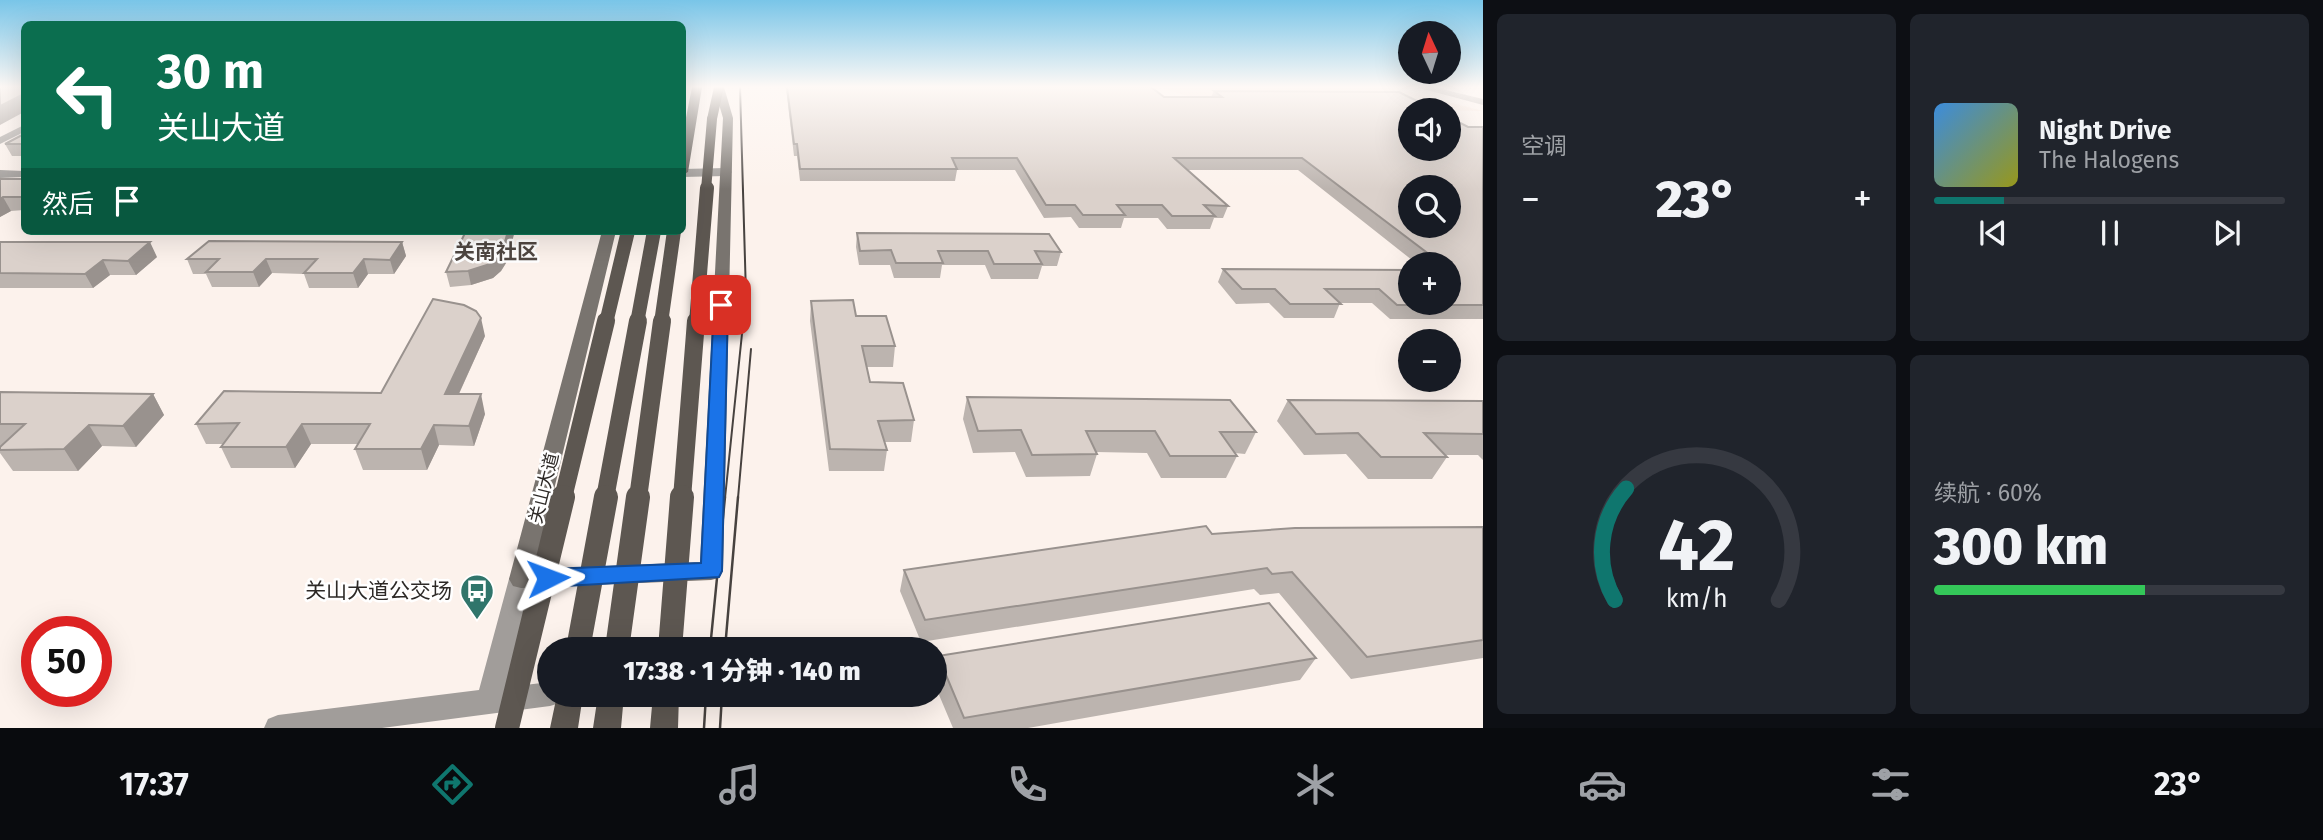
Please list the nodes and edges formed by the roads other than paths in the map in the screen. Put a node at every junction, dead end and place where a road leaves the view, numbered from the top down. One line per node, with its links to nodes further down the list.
1 (689, 121): 6 (main road)
2 (712, 121): 18 (main road, bridge)
3 (728, 121): 8 (main road)
4 (21, 130): 5 (street)
5 (0, 141)
6 (686, 144)
7 (686, 172): 8 (street)
8 (726, 172): 15 (main road)
9 (0, 174): 10 (street)
10 (21, 174)
11 (608, 235): 15 (main road, 关山大道)
12 (627, 235): 25 (main road, bridge)
13 (653, 235): 16 (main road, bridge)
14 (673, 235): 17 (main road, bridge)
15 (521, 579): 20 (street)
16 (580, 637)
17 (619, 637)
18 (671, 637)
19 (537, 695): 20 (street)
20 (489, 701): 24 (street)
21 (568, 707): 26 (main road)
22 (610, 707): 27 (main road)
23 (665, 707): 28 (main road)
24 (278, 728)
25 (507, 728)
26 (564, 728)
27 (607, 728)
28 (663, 728)

